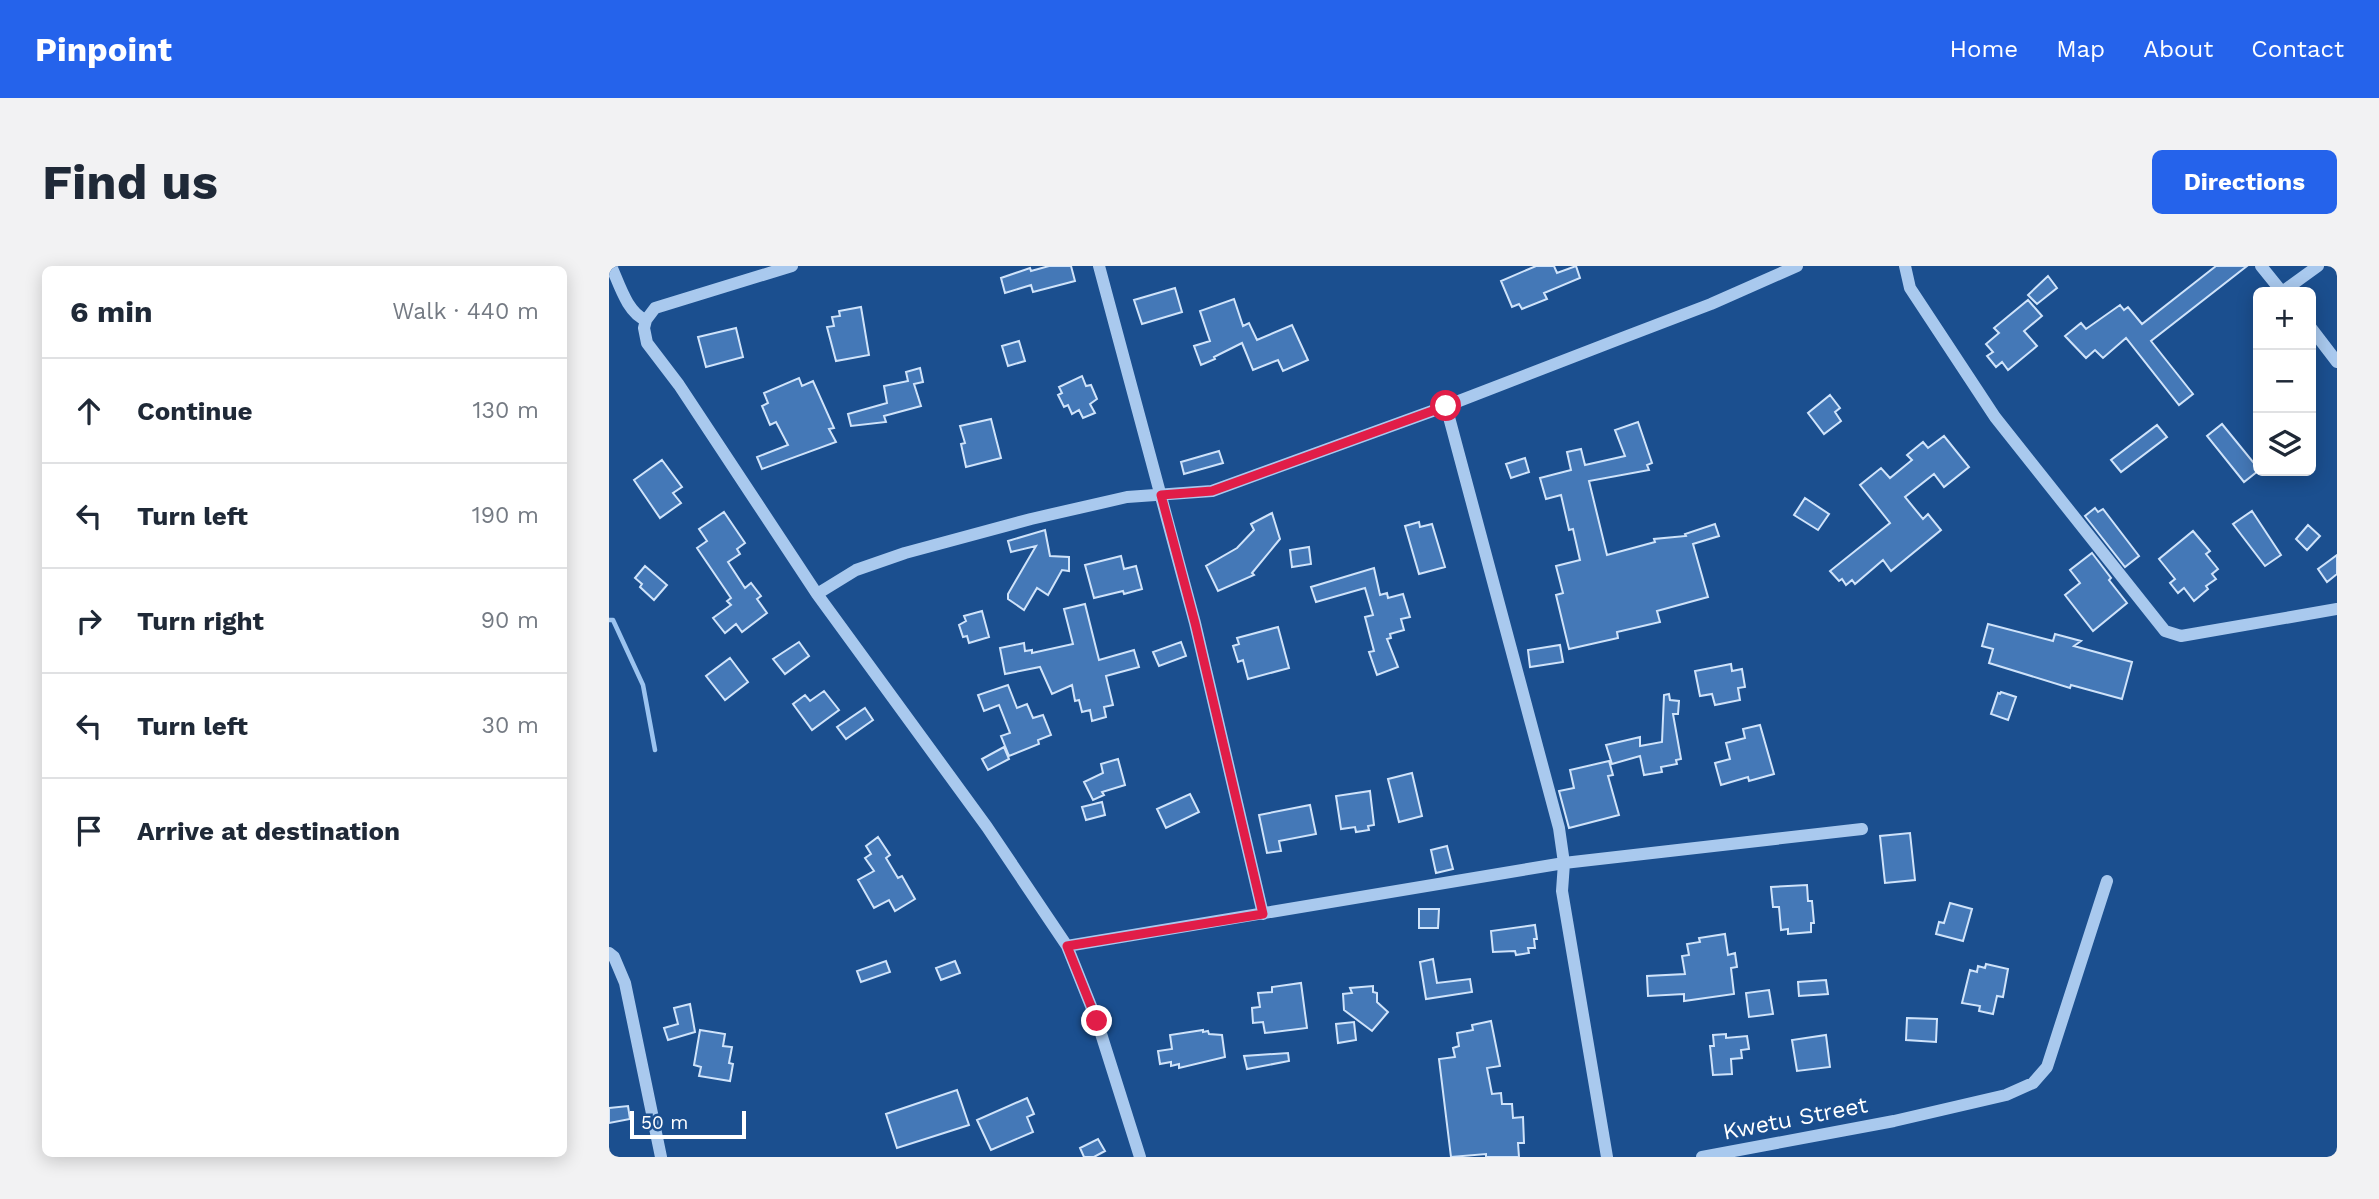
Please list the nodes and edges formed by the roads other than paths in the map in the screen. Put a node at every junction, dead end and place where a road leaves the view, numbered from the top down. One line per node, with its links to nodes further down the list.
1 (611, 266): 10 (street)
2 (792, 266): 10 (street)
3 (1099, 266): 14 (street)
4 (1797, 266): 13 (street)
5 (1905, 266): 16 (street)
6 (2261, 266): 8 (street)
7 (2318, 266): 9 (street)
8 (2278, 287)
9 (2289, 287)
10 (646, 320): 15 (street)
11 (2316, 335): 12 (street)
12 (2337, 362)
13 (1446, 406): 14 (street); 18 (street)
14 (1161, 495): 15 (street); 20 (street)
15 (817, 594): 21 (street)
16 (2337, 609)
17 (1862, 829): 18 (street)
18 (1564, 863): 20 (street); 25 (street)
19 (2107, 881): 26 (street, Kwetu Street)
20 (1263, 914): 21 (street)
21 (1067, 946): 24 (street)
22 (609, 953): 23 (street)
23 (661, 1157)
24 (1140, 1157)
25 (1607, 1157)
26 (1702, 1157)

